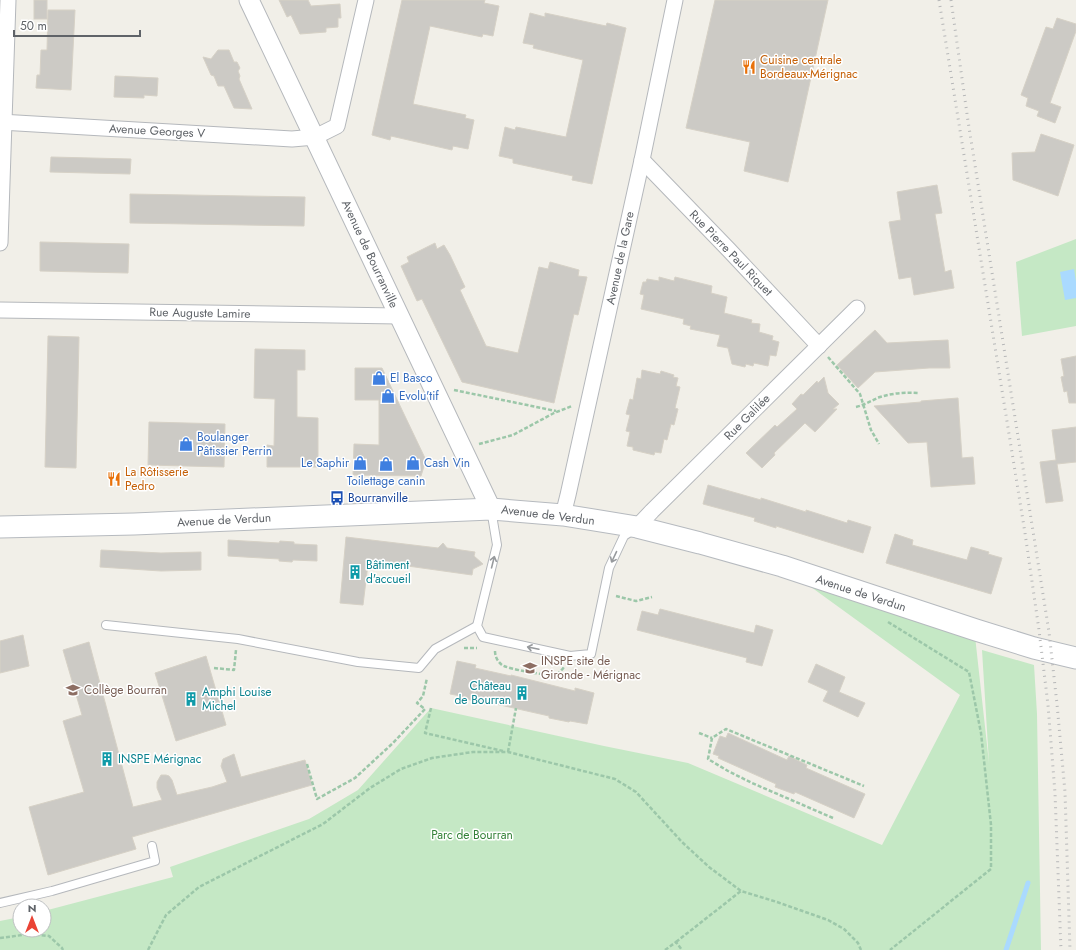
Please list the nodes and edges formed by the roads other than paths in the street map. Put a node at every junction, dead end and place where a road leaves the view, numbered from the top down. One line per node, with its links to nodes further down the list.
1 (8, 0): 5 (street)
2 (249, 0): 6 (street, Avenue de Bourranville)
3 (366, 0): 6 (street)
4 (676, 0): 7 (street, Avenue de la Gare)
5 (2, 122): 6 (street, Avenue Georges V); 8 (street)
6 (314, 137): 11 (street, Avenue de Bourranville)
7 (642, 160): 12 (street, Rue Pierre Paul Riquet); 14 (street, Avenue de la Gare)
8 (0, 243)
9 (857, 308): 12 (street, Rue Galilée)
10 (0, 310): 11 (street, Rue Auguste Lamire)
11 (399, 316): 13 (street, Avenue de Bourranville)
12 (819, 346): 16 (street, Rue Galilée)
13 (491, 509): 14 (main road, Avenue de Verdun); 15 (main road, Avenue de Verdun); 18 (lane, one-way to 13)
14 (563, 515): 16 (main road, Avenue de Verdun)
15 (0, 526)
16 (637, 527): 18 (lane, one-way to 18); 19 (main road, Avenue de Verdun)
17 (106, 625): 18 (lane)
18 (477, 626)
19 (1076, 658)
20 (152, 846): 21 (lane)
21 (0, 903)

